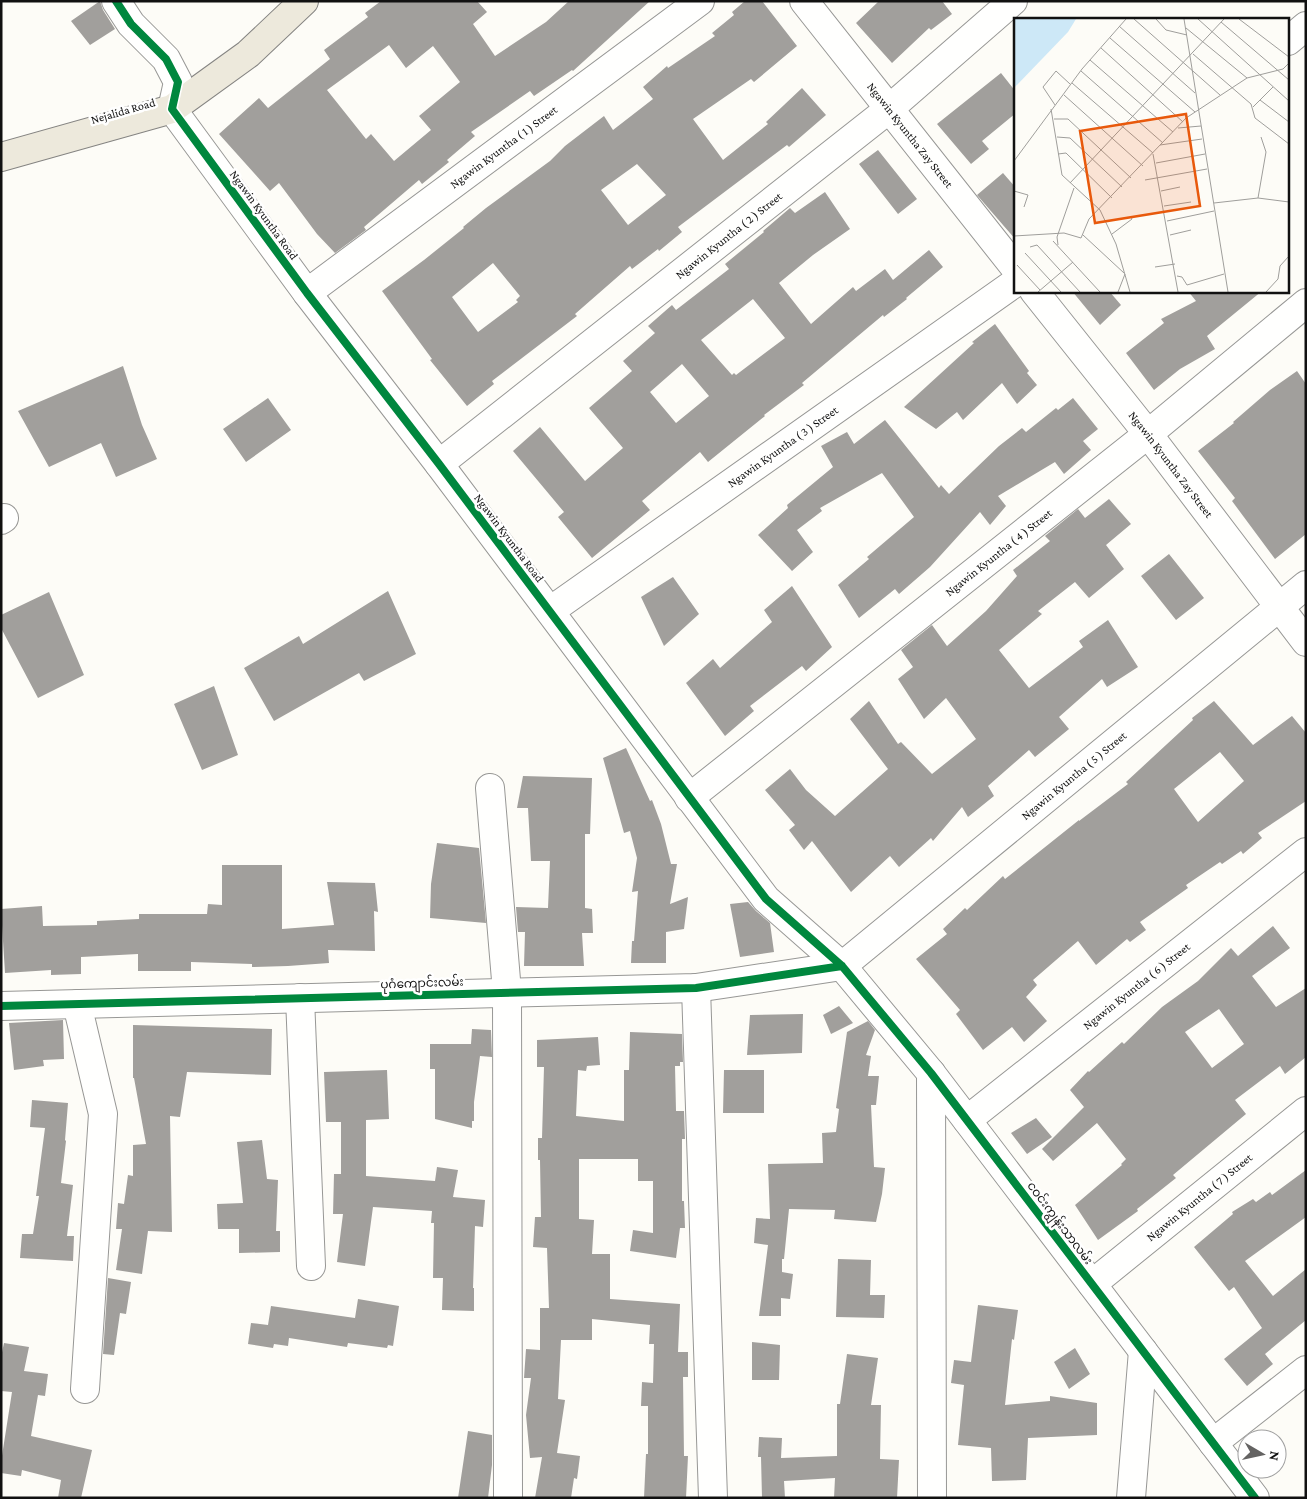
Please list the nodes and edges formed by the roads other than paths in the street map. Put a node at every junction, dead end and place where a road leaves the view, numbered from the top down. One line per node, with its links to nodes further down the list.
1 (116, 1): 8 (street)
2 (304, 1): 8 (main road, Nejalida Road)
3 (700, 1): 14 (street, Ngawin Kyuntha ( 1 ) Street)
4 (804, 1): 9 (street, Ngawin Kyuntha Zay Street)
5 (1013, 1): 9 (street, Ngawin Kyuntha ( 2 ) Street)
6 (1306, 26): 7 (street)
7 (1290, 39)
8 (172, 109): 10 (main road, Nejalida Road); 14 (street, Ngawin Kyuntha Road)
9 (889, 109): 11 (street, Ngawin Kyuntha Zay Street); 17 (street, Ngawin Kyuntha ( 2 ) Street)
10 (1, 157)
11 (1014, 266)
12 (1014, 283): 20 (street, Ngawin Kyuntha ( 3 ) Street)
13 (1035, 292): 16 (street, Ngawin Kyuntha Zay Street)
14 (307, 293): 17 (street, Ngawin Kyuntha Road)
15 (1306, 303): 16 (street, Ngawin Kyuntha ( 4 ) Street)
16 (1148, 434): 19 (street, Ngawin Kyuntha Zay Street); 23 (street, Ngawin Kyuntha ( 4 ) Street)
17 (439, 464): 20 (street, Ngawin Kyuntha Road)
18 (1306, 585): 19 (street, Ngawin Kyuntha ( 5 ) Street)
19 (1279, 607): 21 (street, Ngawin Kyuntha Zay Street); 25 (street, Ngawin Kyuntha ( 5 ) Street)
20 (550, 611): 23 (street, Ngawin Kyuntha Road)
21 (1306, 642)
22 (490, 788): 27 (street)
23 (689, 798): 25 (street, Ngawin Kyuntha Road)
24 (1306, 852): 33 (street, Ngawin Kyuntha ( 6 ) Street)
25 (842, 966): 26 (street, ပုဂံကျောင်းလမ်း); 31 (street, ငဝင်းကျွန်းသာလမ်း)
26 (696, 988): 27 (street, ပုဂံကျောင်းလမ်း); 41 (street)
27 (507, 992): 28 (street, ပုဂံကျောင်းလမ်း); 40 (street)
28 (300, 998): 29 (street, ပုဂံကျောင်းလမ်း); 34 (street)
29 (77, 1004): 30 (street, ပုဂံကျောင်းလမ်း); 38 (street)
30 (1, 1006)
31 (931, 1073): 33 (street, ငဝင်းကျွန်းသာလမ်း); 42 (street)
32 (1306, 1111): 35 (street, Ngawin Kyuntha ( 7 ) Street)
33 (967, 1120): 35 (street, ငဝင်းကျွန်းသာလမ်း)
34 (311, 1266)
35 (1092, 1284): 36 (street, ငဝင်းကျွန်းသာလမ်း)
36 (1143, 1351): 39 (street, ငဝင်းကျွန်းသာလမ်း); 43 (street)
37 (1306, 1370): 39 (street)
38 (85, 1389)
39 (1213, 1443): 44 (street, ငဝင်းကျွန်းသာလမ်း)
40 (508, 1498)
41 (713, 1498)
42 (932, 1498)
43 (1131, 1498)
44 (1255, 1498)

